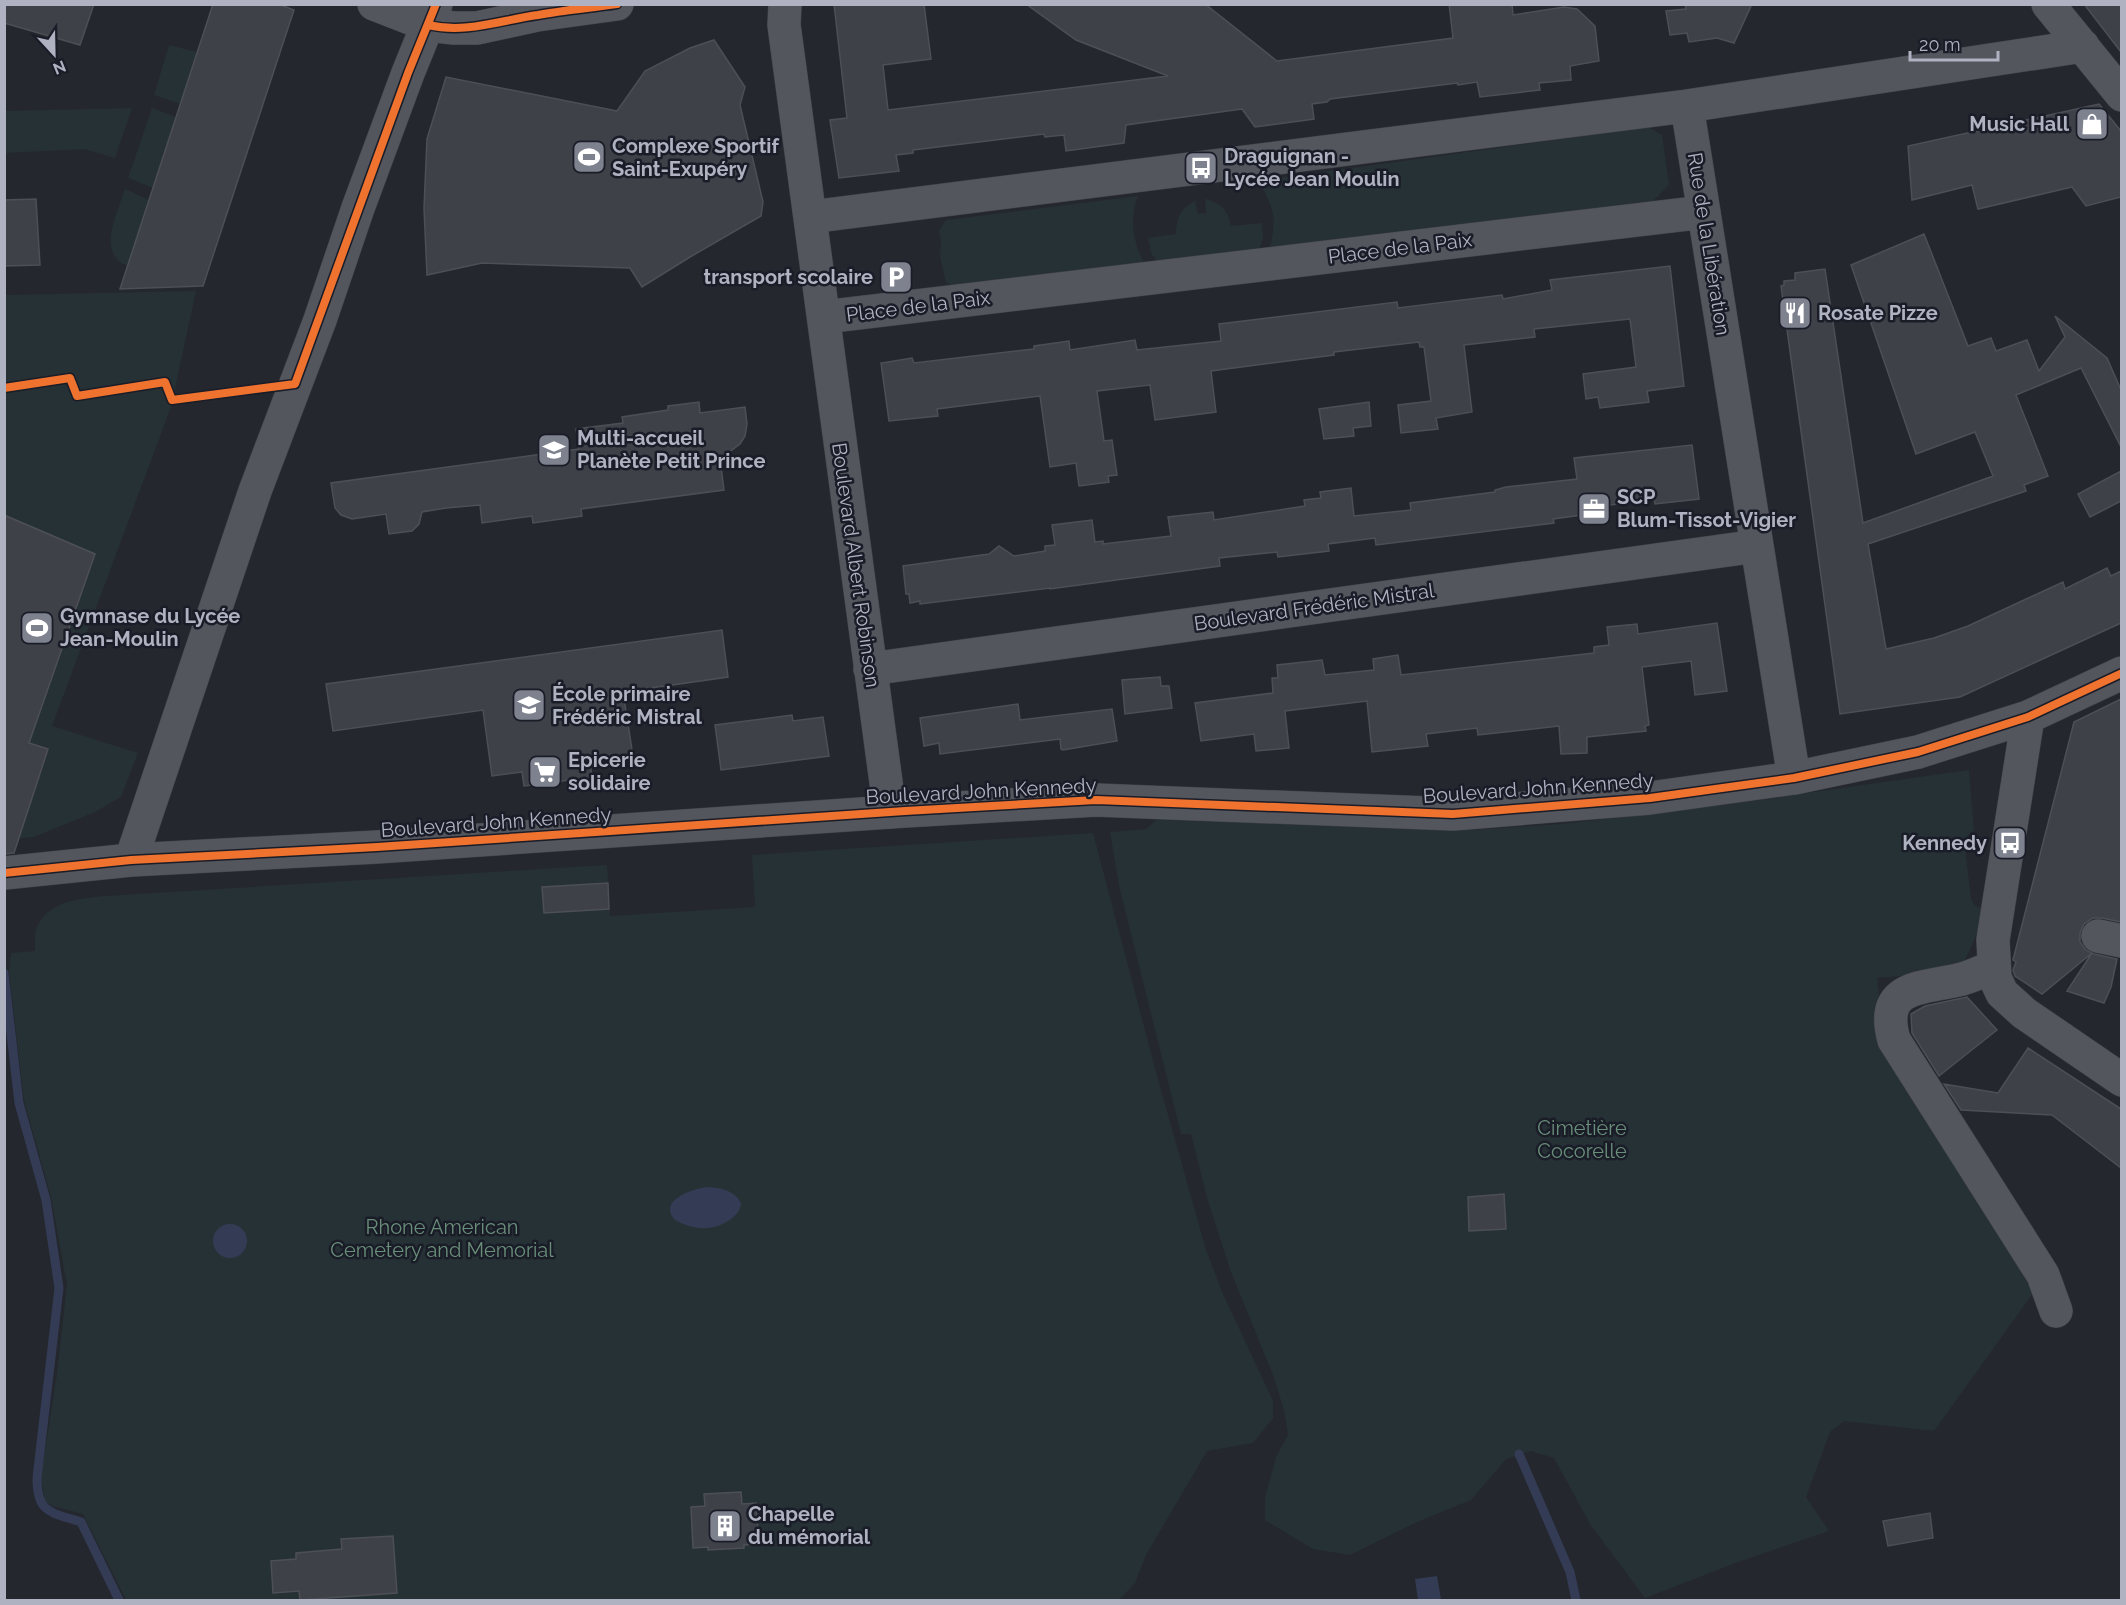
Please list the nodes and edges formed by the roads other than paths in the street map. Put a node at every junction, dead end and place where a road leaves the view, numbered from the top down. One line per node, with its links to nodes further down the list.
1 (374, 4): 6 (street)
2 (617, 4): 5 (street)
3 (785, 4): 11 (street, Place de la Paix)
4 (2048, 4): 7 (street)
5 (526, 10): 6 (street)
6 (432, 15): 19 (street)
7 (2083, 46): 8 (street); 9 (street)
8 (2121, 95)
9 (1687, 106): 10 (street, Rue de la Libération); 11 (street)
10 (1704, 212): 12 (street, Place de la Paix); 13 (street, Rue de la Libération)
11 (810, 217): 12 (street, Place de la Paix)
12 (824, 317): 14 (street, Boulevard Albert Robinson)
13 (1757, 546): 14 (street, Boulevard Frédéric Mistral); 17 (street, Rue de la Libération)
14 (870, 669): 18 (street, Boulevard Albert Robinson)
15 (2121, 673): 16 (street, Boulevard John Kennedy)
16 (2028, 717): 17 (street, Boulevard John Kennedy); 21 (street)
17 (1794, 778): 18 (street, Boulevard John Kennedy)
18 (890, 812): 19 (street, Boulevard John Kennedy)
19 (130, 860): 20 (street, Boulevard John Kennedy)
20 (4, 873)
21 (1993, 953): 22 (street); 23 (street)
22 (2121, 1080)
23 (2056, 1311)

